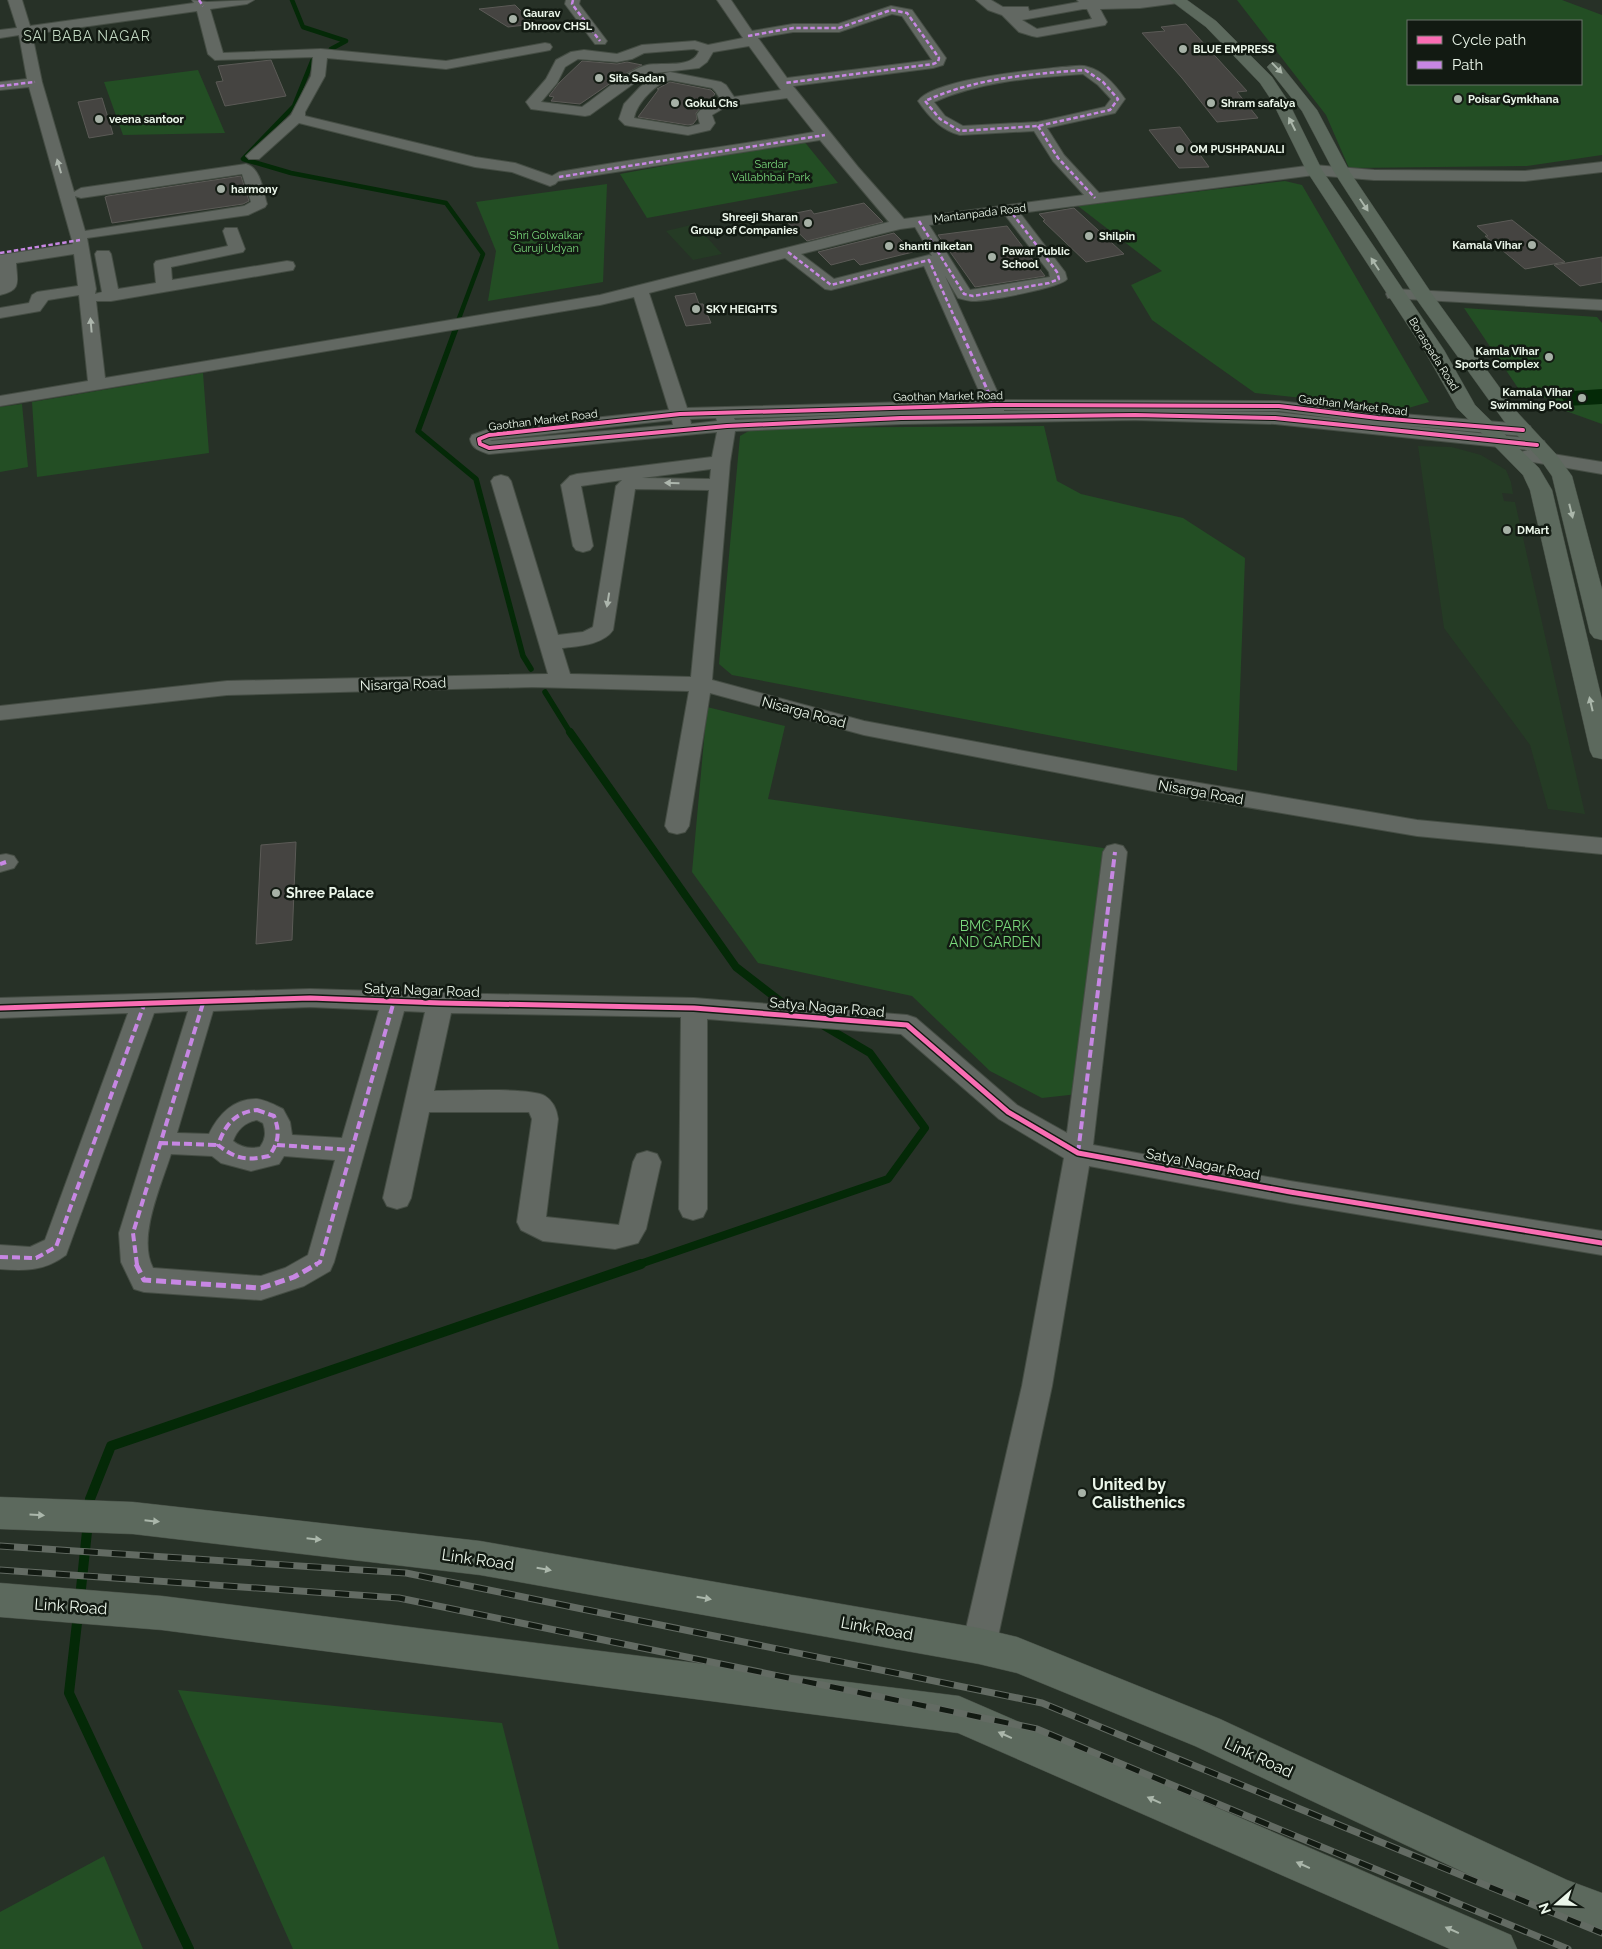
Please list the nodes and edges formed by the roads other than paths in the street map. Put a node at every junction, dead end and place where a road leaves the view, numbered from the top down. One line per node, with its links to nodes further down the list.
1 (15, 0): 15 (street)
2 (247, 0): 11 (street)
3 (573, 0): 18 (street)
4 (724, 0): 19 (street)
5 (983, 0): 12 (street)
6 (1042, 0): 12 (street)
7 (1173, 0): 10 (street)
8 (1177, 0): 14 (main road, Boraspada Road)
9 (1203, 0): 14 (main road, Boraspada Road)
10 (1088, 2): 12 (street); 12 (street)
11 (201, 3): 13 (street); 22 (street)
12 (1010, 15)
13 (40, 21): 15 (street); 23 (street)
14 (1226, 25): 35 (main road, Boraspada Road, one-way to 14)
15 (26, 31): 16 (street); 24 (street)
16 (0, 34)
17 (1250, 38): 36 (main road, Boraspada Road, one-way to 36)
18 (600, 41)
19 (754, 43): 21 (street); 26 (street); 26 (street); 27 (street)
20 (546, 47): 22 (street)
21 (713, 48): 21 (street)
22 (321, 53): 30 (street)
23 (47, 65)
24 (35, 82): 25 (street); 47 (street, one-way to 24)
25 (0, 86)
26 (789, 88): 27 (street); 32 (street)
27 (749, 99): 29 (street)
28 (57, 103): 39 (street)
29 (730, 103): 29 (street)
30 (298, 116): 32 (street); 33 (street)
31 (1038, 126): 31 (street); 40 (street)
32 (825, 135): 45 (street)
33 (254, 156)
34 (1602, 167): 36 (street, Mantanpada Road)
35 (1314, 170): 36 (street, Mantanpada Road); 40 (street, Mantanpada Road); 55 (main road, Boraspada Road, one-way to 35)
36 (1342, 172): 56 (main road, Boraspada Road, one-way to 56)
37 (198, 175): 38 (street); 42 (street); 42 (street)
38 (146, 183): 39 (street); 44 (street)
39 (81, 193): 47 (street)
40 (1095, 198): 41 (street, Mantanpada Road)
41 (1009, 210): 43 (street, Mantanpada Road); 43 (street)
42 (211, 216): 44 (street)
43 (920, 221): 45 (street, Mantanpada Road)
44 (156, 224): 47 (street)
45 (900, 224): 48 (street, Mantanpada Road)
46 (231, 231): 51 (street)
47 (95, 247): 49 (street); 54 (street); 54 (street)
48 (788, 252): 53 (street, Mantanpada Road); 62 (street)
49 (2, 257): 52 (street)
50 (287, 266): 51 (street)
51 (165, 287): 54 (street)
52 (0, 290)
53 (640, 290): 59 (street, Mantanpada Road); 64 (street)
54 (100, 294): 58 (street); 59 (street)
55 (1394, 294): 56 (street); 66 (main road, Boraspada Road)
56 (1424, 296): 57 (street); 65 (main road, Boraspada Road)
57 (1602, 305)
58 (0, 313)
59 (103, 378): 60 (street); 61 (street)
60 (0, 389)
61 (0, 401)
62 (996, 411): 63 (street, Gaothan Market Road); 66 (street, Gaothan Market Road)
63 (725, 419): 64 (street, Gaothan Market Road); 68 (street)
64 (682, 421): 64 (street, Gaothan Market Road)
65 (1523, 430): 66 (street, Gaothan Market Road); 67 (main road, Boraspada Road)
66 (1502, 442): 67 (street, Gaothan Market Road); 70 (main road, Boraspada Road)
67 (1543, 452): 69 (street, Gaothan Market Road); 71 (main road, Boraspada Road)
68 (721, 462): 74 (street); 75 (street)
69 (1602, 468)
70 (1532, 472): 71 (street); 81 (main road, Boraspada Road, one-way to 70)
71 (1562, 476): 73 (street); 76 (main road, Boraspada Road, one-way to 76)
72 (501, 480): 77 (street)
73 (1602, 484)
74 (720, 485): 77 (street, one-way to 77); 79 (street)
75 (583, 546)
76 (1602, 633)
77 (550, 642): 78 (street)
78 (561, 681): 79 (street, Nisarga Road); 80 (street, Nisarga Road)
79 (701, 684): 82 (street); 83 (street, Nisarga Road)
80 (0, 714)
81 (1602, 751)
82 (678, 826)
83 (1602, 846)
84 (1115, 852): 96 (street)
85 (204, 1000): 86 (street, Satya Nagar Road); 87 (street, Satya Nagar Road); 92 (street)
86 (394, 1001): 88 (street, Satya Nagar Road); 95 (street)
87 (145, 1002): 89 (street, Satya Nagar Road); 101 (street)
88 (440, 1003): 90 (street, Satya Nagar Road); 91 (street)
89 (0, 1008)
90 (694, 1008): 96 (street, Satya Nagar Road); 99 (street)
91 (418, 1101): 97 (street); 98 (street)
92 (160, 1143): 93 (street); 95 (street)
93 (218, 1145): 94 (street); 94 (street)
94 (278, 1145): 95 (street)
95 (351, 1150)
96 (1078, 1152): 100 (street, Satya Nagar Road); 104 (street)
97 (647, 1162)
98 (397, 1198)
99 (692, 1209)
100 (1602, 1243)
101 (0, 1257)
102 (0, 1513): 104 (main road, Link Road, one-way to 104)
103 (0, 1600): 106 (main road, Link Road, one-way to 103)
104 (979, 1646): 105 (main road, Link Road)
105 (1602, 1913)
106 (1497, 1949)

